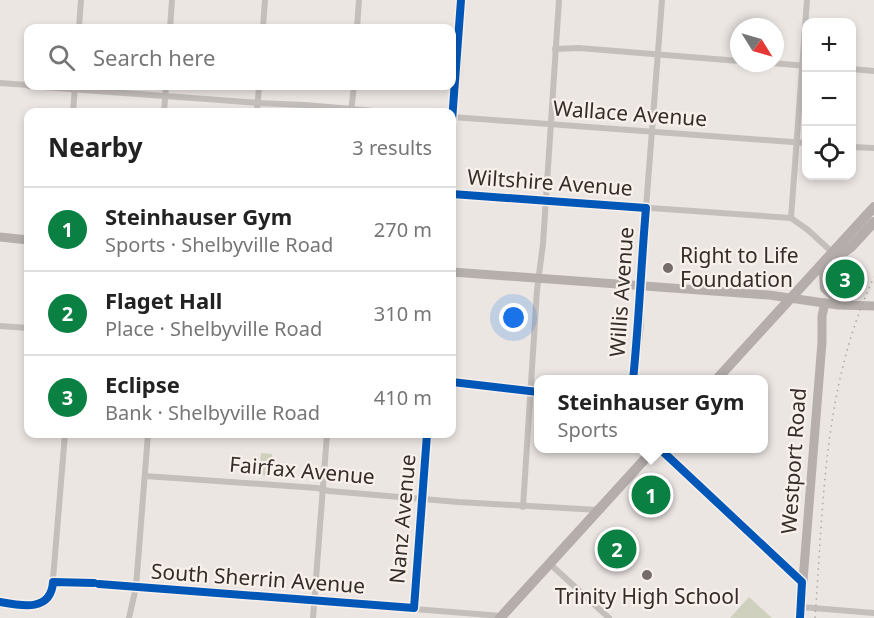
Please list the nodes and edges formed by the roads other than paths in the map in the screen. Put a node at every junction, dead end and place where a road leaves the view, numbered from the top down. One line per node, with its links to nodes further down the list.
1 (81, 0): 10 (street)
2 (172, 0): 11 (street)
3 (265, 0): 12 (street)
4 (359, 0): 13 (street)
5 (461, 0): 18 (street)
6 (559, 0): 14 (street)
7 (662, 0): 15 (street, Willis Avenue)
8 (807, 0): 9 (street)
9 (806, 18)
10 (79, 24)
11 (170, 24)
12 (263, 24)
13 (357, 24)
14 (555, 49): 15 (street); 40 (street)
15 (658, 55): 16 (street); 41 (street, Willis Avenue)
16 (730, 60)
17 (784, 64): 19 (street)
18 (456, 66)
19 (802, 66)
20 (856, 69): 21 (street)
21 (874, 71)
22 (803, 72): 42 (street)
23 (0, 83): 24 (street)
24 (24, 85)
25 (74, 90): 33 (street)
26 (97, 90): 31 (street)
27 (166, 90): 31 (street)
28 (259, 90): 32 (street)
29 (354, 90): 37 (street)
30 (454, 90): 38 (street)
31 (165, 96): 32 (street); 34 (street)
32 (258, 103): 35 (street); 36 (street)
33 (73, 108)
34 (164, 108)
35 (257, 108)
36 (328, 108)
37 (351, 108)
38 (453, 108)
39 (456, 118): 40 (street, Wallace Avenue)
40 (550, 125): 41 (street, Wallace Avenue); 47 (street)
41 (652, 132): 42 (street, Wallace Avenue); 49 (street, Willis Avenue)
42 (796, 142): 43 (street, Wallace Avenue); 51 (street)
43 (802, 143)
44 (856, 147): 45 (street)
45 (874, 148)
46 (456, 194): 47 (street, Wiltshire Avenue)
47 (546, 201): 49 (street, Wiltshire Avenue); 58 (street)
48 (874, 207): 55 (main road)
49 (646, 208): 51 (street, Wiltshire Avenue); 59 (street, Willis Avenue)
50 (874, 216): 55 (main road)
51 (790, 218): 55 (street)
52 (874, 222): 55 (main road)
53 (0, 237): 54 (main road)
54 (24, 240)
55 (836, 255): 57 (main road); 60 (main road)
56 (456, 272): 58 (main road)
57 (824, 272): 60 (main road); 61 (main road)
58 (539, 279): 59 (main road); 65 (street)
59 (640, 286): 60 (main road); 66 (main road, Willis Avenue)
60 (795, 299): 61 (main road); 67 (main road); 68 (main road)
61 (832, 303): 62 (main road); 85 (main road, Westport Road)
62 (874, 305)
63 (0, 326): 64 (street)
64 (24, 328)
65 (536, 375)
66 (634, 375)
67 (721, 375)
68 (730, 375)
69 (456, 382): 70 (street)
70 (534, 391)
71 (534, 401): 81 (street)
72 (65, 438): 84 (street)
73 (148, 438): 78 (street)
74 (327, 438): 79 (street)
75 (427, 438): 80 (street, Nanz Avenue)
76 (652, 453): 82 (main road)
77 (662, 453): 85 (main road)
78 (145, 476): 79 (street, Fairfax Avenue); 86 (street)
79 (323, 489): 80 (street, Fairfax Avenue); 87 (street)
80 (422, 498): 81 (street, Fairfax Avenue); 90 (street, Nanz Avenue)
81 (523, 507): 82 (street, Fairfax Avenue)
82 (600, 510): 83 (main road)
83 (550, 564): 92 (main road); 95 (street)
84 (53, 582): 86 (street, South Sherrin Avenue); 88 (street)
85 (802, 582): 89 (main road, Westport Road)
86 (136, 587): 87 (street, South Sherrin Avenue); 93 (street)
87 (315, 601): 90 (street, South Sherrin Avenue); 94 (street)
88 (0, 602)
89 (801, 607): 91 (street); 96 (main road, Westport Road)
90 (414, 608): 92 (street, South Sherrin Avenue)
91 (874, 613)
92 (501, 617)
93 (129, 618)
94 (313, 618)
95 (609, 618)
96 (800, 618)

